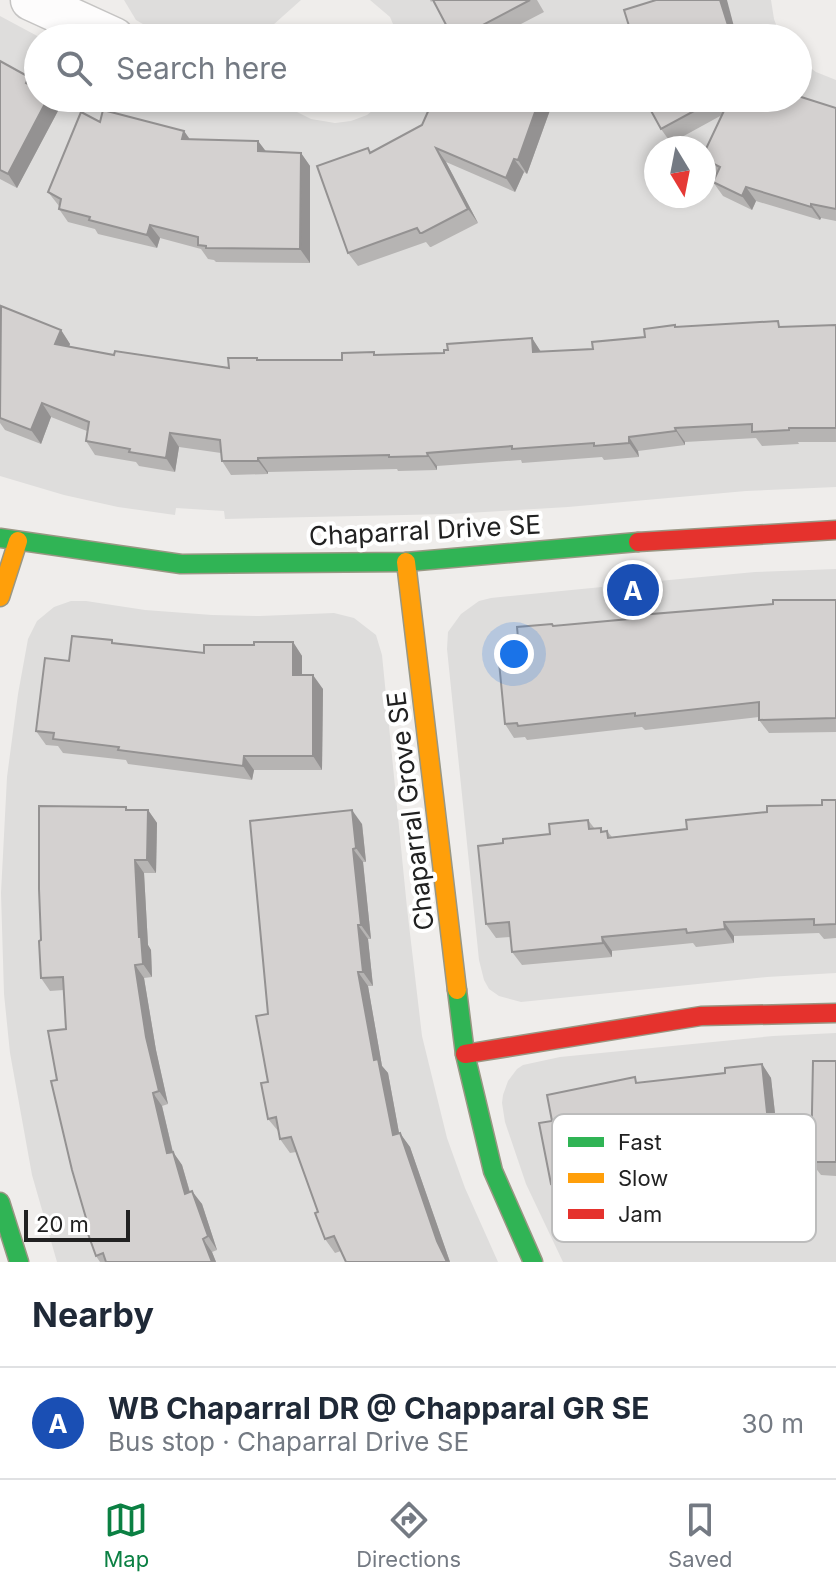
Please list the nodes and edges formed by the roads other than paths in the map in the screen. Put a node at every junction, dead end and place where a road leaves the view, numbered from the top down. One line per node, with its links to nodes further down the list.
1 (31, 0): 2 (street)
2 (80, 10): 3 (street)
3 (97, 24)
4 (0, 528): 6 (street, Chaparral Drive SE)
5 (836, 530): 7 (street, Chaparral Drive SE)
6 (9, 540): 7 (street, Chaparral Drive SE); 8 (street)
7 (406, 562): 10 (street, Chaparral Grove SE)
8 (0, 597)
9 (836, 1013): 10 (street)
10 (465, 1054): 13 (street, Chaparral Grove SE)
11 (0, 1202): 12 (street)
12 (19, 1262)
13 (533, 1262)

